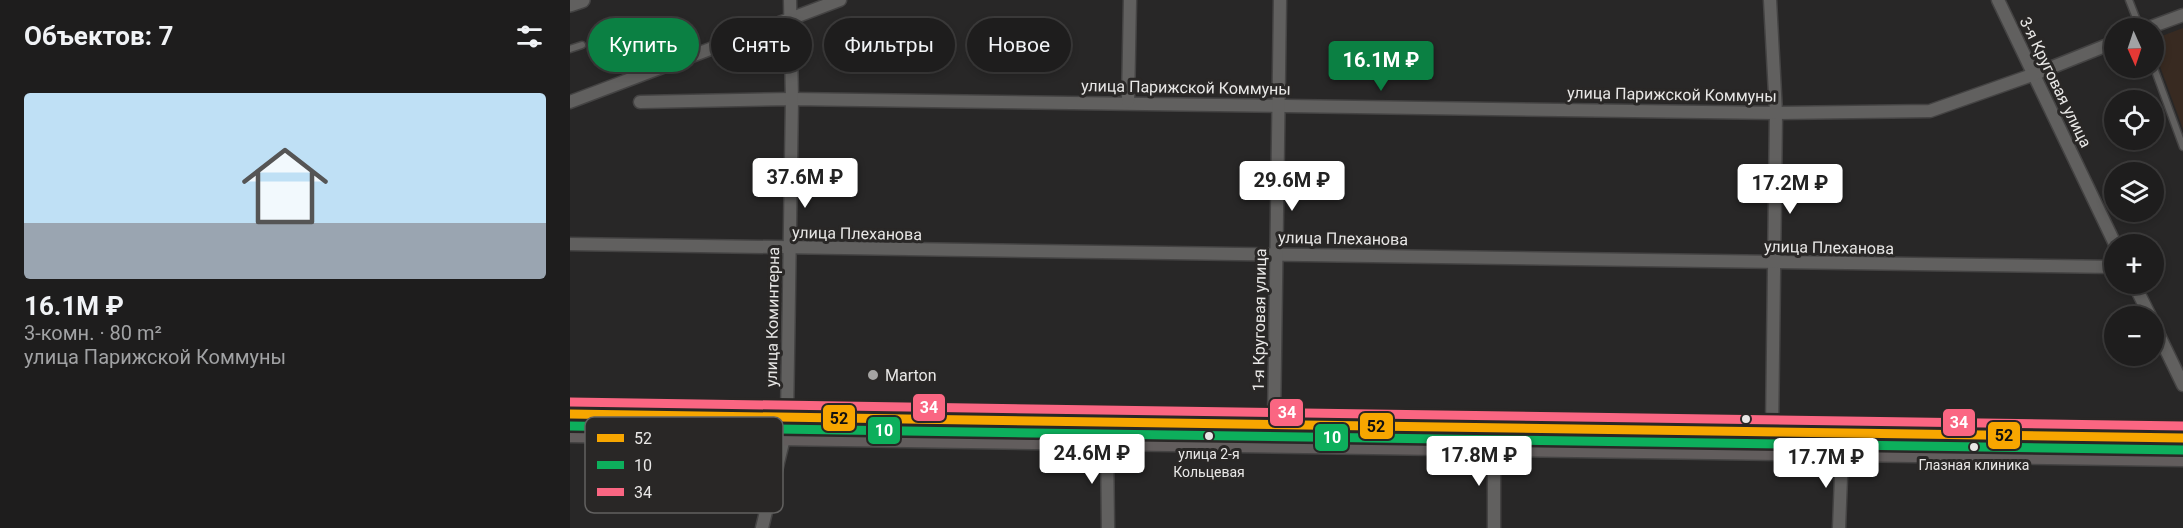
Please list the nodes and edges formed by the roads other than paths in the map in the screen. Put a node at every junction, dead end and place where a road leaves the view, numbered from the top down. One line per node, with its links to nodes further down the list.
1 (582, 0): 9 (street)
2 (790, 0): 11 (street, улица Коминтерна)
3 (840, 0): 11 (street)
4 (1130, 0): 26 (street)
5 (1280, 0): 27 (street, 1-я Круговая улица)
6 (1770, 0): 28 (street)
7 (1998, 0): 20 (street, 3-я Круговая улица)
8 (2129, 0): 12 (lane)
9 (570, 4)
10 (2183, 15): 13 (street)
11 (790, 18)
12 (2136, 18)
13 (2164, 22)
14 (582, 45): 16 (lane)
15 (2104, 46): 20 (street, улица Парижской Коммуны)
16 (570, 49)
17 (633, 72): 21 (lane)
18 (648, 72): 21 (street)
19 (791, 72): 23 (street, улица Коминтерна)
20 (2035, 74): 28 (street, улица Парижской Коммуны); 30 (street, 3-я Круговая улица)
21 (635, 77): 24 (street)
22 (2158, 78): 29 (lane)
23 (792, 99): 25 (street, улица Парижской Коммуны); 26 (street, улица Парижской Коммуны); 32 (street, улица Коминтерна)
24 (570, 102)
25 (640, 102)
26 (1128, 102): 27 (street, улица Парижской Коммуны)
27 (1280, 105): 28 (street, улица Парижской Коммуны); 33 (street, 1-я Круговая улица)
28 (1776, 113): 34 (street)
29 (2183, 147)
30 (2110, 234)
31 (570, 244): 32 (street, улица Плеханова)
32 (790, 248): 33 (street, улица Плеханова); 41 (street, улица Коминтерна)
33 (1276, 253): 34 (street, улица Плеханова); 42 (street, 1-я Круговая улица)
34 (1775, 263): 35 (street, улица Плеханова); 43 (street)
35 (2104, 267)
36 (2164, 346): 37 (street)
37 (2183, 385)
38 (570, 414): 39 (main road)
39 (733, 417)
40 (783, 418): 41 (main road)
41 (787, 418): 42 (main road)
42 (1274, 424): 43 (main road)
43 (1772, 431): 47 (main road)
44 (570, 433): 45 (main road)
45 (585, 433)
46 (784, 438): 48 (street); 49 (main road)
47 (2183, 438)
48 (783, 442)
49 (1107, 442): 50 (main road); 55 (street)
50 (1494, 447): 51 (main road); 56 (street)
51 (1842, 452): 52 (main road); 57 (street)
52 (2183, 457)
53 (766, 513): 54 (street)
54 (762, 528)
55 (1108, 528)
56 (1494, 528)
57 (1839, 528)

